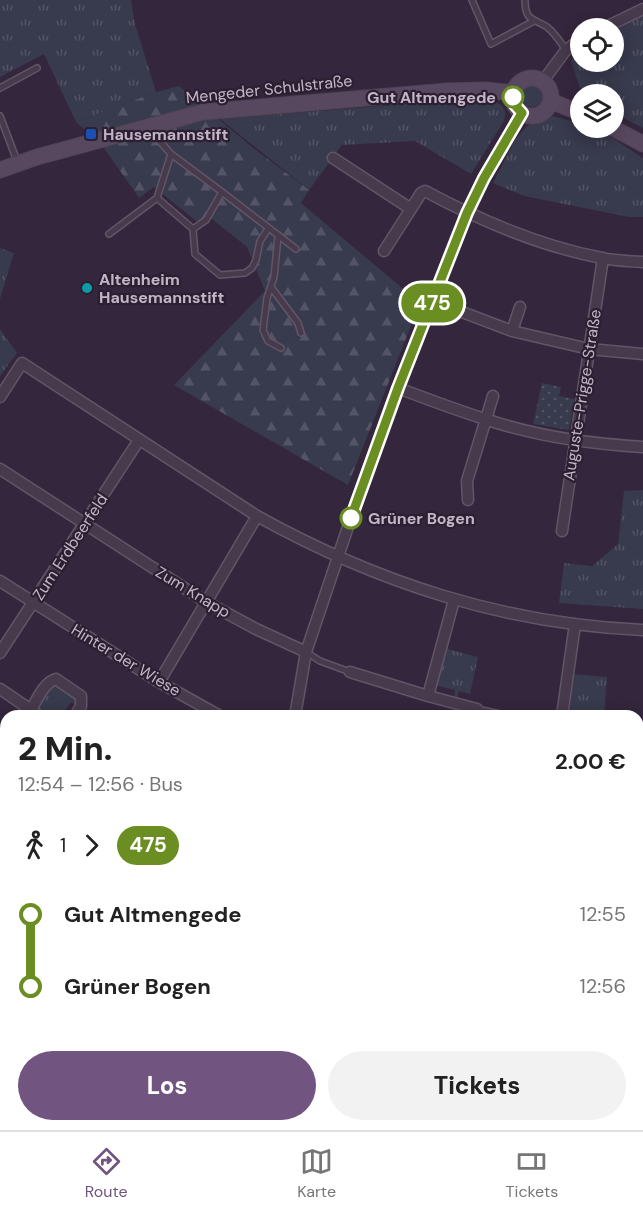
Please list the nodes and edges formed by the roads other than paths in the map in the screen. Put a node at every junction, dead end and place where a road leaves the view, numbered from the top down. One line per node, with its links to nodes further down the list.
1 (472, 0): 5 (lane)
2 (525, 0): 5 (lane)
3 (643, 9): 4 (street)
4 (624, 18)
5 (534, 21): 7 (lane)
6 (570, 47): 7 (street)
7 (566, 50): 9 (street)
8 (37, 68): 10 (lane)
9 (543, 81): 11 (main road); 12 (main road)
10 (0, 88)
11 (514, 93): 14 (main road); 16 (main road, Mengeder Schulstraße)
12 (551, 102): 13 (main road); 14 (main road)
13 (570, 109)
14 (522, 113): 26 (street)
15 (0, 116): 21 (lane)
16 (147, 127): 19 (lane); 21 (main road, Mengeder Schulstraße)
17 (624, 134): 18 (main road)
18 (643, 144)
19 (171, 154): 23 (lane); 24 (lane)
20 (333, 158): 25 (street)
21 (18, 162): 22 (main road, Mengeder Schulstraße)
22 (0, 170)
23 (222, 192): 27 (lane); 28 (lane)
24 (157, 198): 27 (lane); 29 (lane)
25 (411, 209): 26 (street); 32 (street)
26 (467, 213): 33 (street); 36 (street)
27 (193, 229): 28 (lane)
28 (268, 229): 30 (lane)
29 (109, 234)
30 (278, 237): 31 (lane); 35 (lane)
31 (296, 249)
32 (384, 251)
33 (603, 258): 34 (street); 41 (street, Auguste-Prigge-Straße)
34 (643, 262)
35 (271, 287): 39 (lane); 40 (lane)
36 (433, 301): 38 (street); 43 (street)
37 (520, 306): 38 (street)
38 (512, 331): 41 (street)
39 (301, 333)
40 (280, 348)
41 (589, 349): 42 (street); 48 (street, Auguste-Prigge-Straße)
42 (643, 354)
43 (398, 388): 46 (street); 55 (street)
44 (493, 396): 46 (street)
45 (0, 397): 47 (street)
46 (485, 420): 48 (street); 51 (street)
47 (139, 440): 52 (street); 53 (street, Zum Erdbeerfeld)
48 (576, 440): 49 (street); 54 (street, Auguste-Prigge-Straße)
49 (643, 447)
50 (0, 469): 53 (street, Zum Knapp)
51 (468, 500)
52 (257, 516): 55 (street); 58 (street)
53 (85, 524): 58 (street, Zum Knapp); 59 (street, Zum Erdbeerfeld)
54 (562, 531)
55 (338, 558): 57 (street); 62 (street)
56 (0, 581): 59 (street, Hinter der Wiese)
57 (454, 600): 60 (street); 67 (street)
58 (206, 602): 62 (street, Zum Knapp); 65 (street)
59 (33, 603): 63 (street, Zum Erdbeerfeld); 65 (street, Hinter der Wiese)
60 (574, 624): 61 (street); 75 (street)
61 (643, 630)
62 (306, 652): 64 (lane); 73 (street)
63 (0, 653)
64 (350, 672): 67 (street)
65 (159, 682): 72 (street, Hinter der Wiese)
66 (0, 689): 69 (street)
67 (428, 696): 68 (street)
68 (477, 709): 74 (lane)
69 (31, 710)
70 (36, 710): 71 (street)
71 (79, 710)
72 (209, 710)
73 (297, 710)
74 (482, 710)
75 (563, 710)

